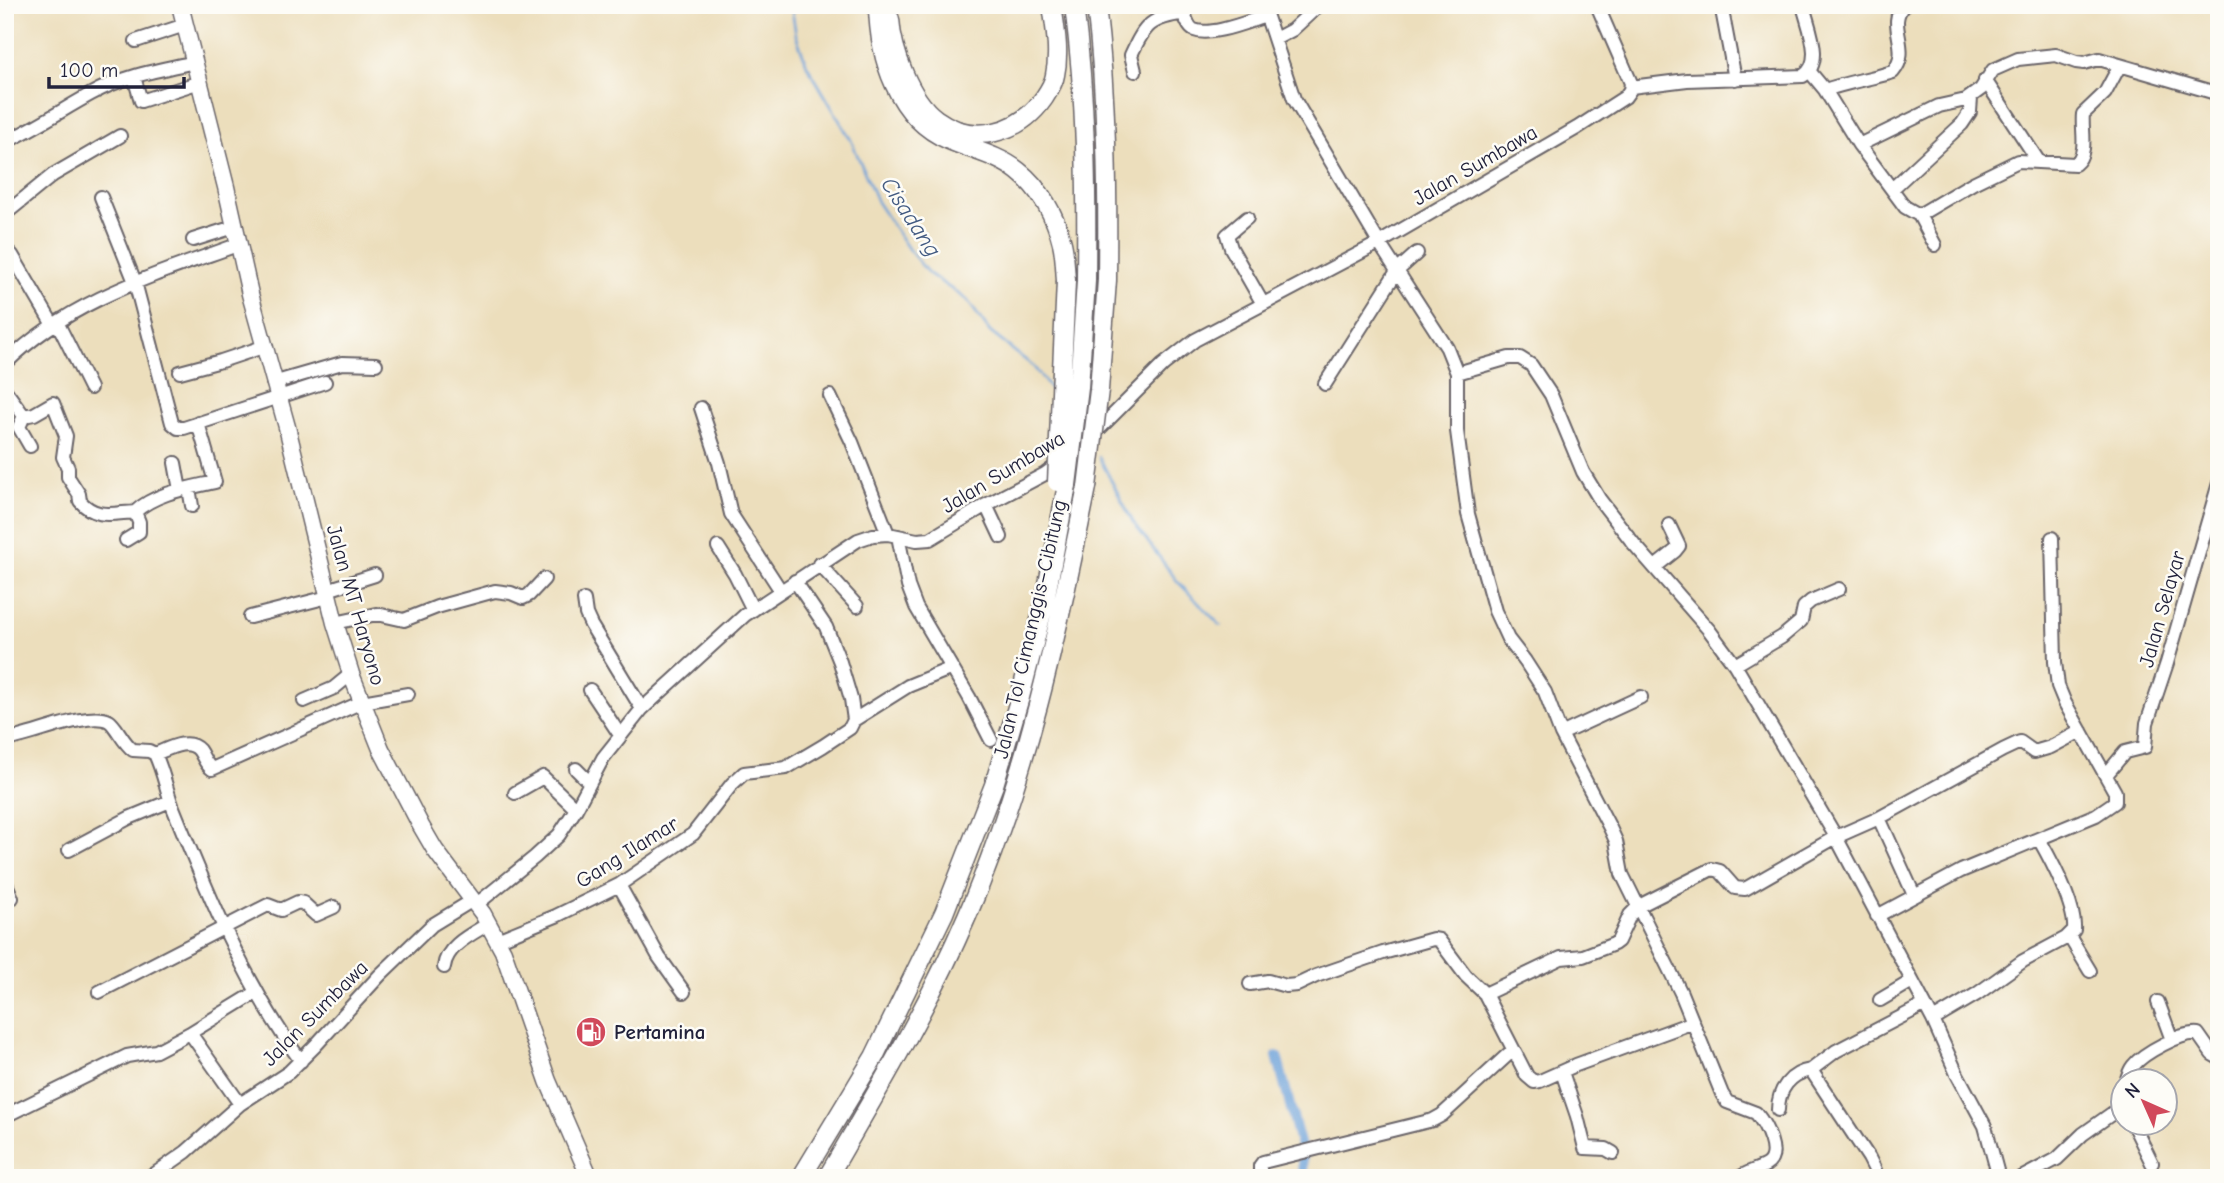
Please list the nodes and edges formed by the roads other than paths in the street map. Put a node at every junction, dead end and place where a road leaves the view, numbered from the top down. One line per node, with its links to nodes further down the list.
1 (180, 5): 14 (main road, Jalan MT Haryono)
2 (878, 5): 65 (highway, bridge)
3 (890, 5): 4 (highway)
4 (1052, 5)
5 (1074, 5): 65 (highway, Jalan Tol Cimanggis–Cibitung, bridge)
6 (1096, 5): 159 (highway, Jalan Tol Cimanggis–Cibitung, bridge)
7 (1319, 5): 15 (street)
8 (1597, 5): 25 (street)
9 (1721, 5): 22 (street)
10 (1803, 5): 20 (street)
11 (1904, 5): 26 (street)
12 (1183, 9): 13 (street); 19 (street)
13 (1265, 11): 15 (street)
14 (185, 25): 16 (street); 17 (main road, Jalan MT Haryono)
15 (1275, 39): 40 (street)
16 (136, 41)
17 (195, 62): 21 (street); 24 (main road, Jalan MT Haryono)
18 (2120, 65): 23 (street); 27 (street); 32 (street)
19 (1135, 71)
20 (1810, 72): 22 (street); 26 (street)
21 (134, 77): 24 (street); 30 (street)
22 (1735, 79): 25 (street)
23 (1985, 80): 28 (street); 32 (street)
24 (200, 82): 38 (main road, Jalan MT Haryono)
25 (1631, 87): 40 (street, Jalan Sumbawa)
26 (1825, 90): 31 (street)
27 (2219, 94)
28 (1971, 97): 31 (street); 33 (street)
29 (120, 136): 35 (street)
30 (5, 142)
31 (1859, 145): 33 (street)
32 (2039, 162): 36 (street)
33 (1892, 190): 36 (street)
34 (101, 197): 46 (street)
35 (5, 214)
36 (1919, 215): 42 (street)
37 (1247, 218): 47 (street)
38 (233, 227): 39 (street); 41 (main road, Jalan MT Haryono)
39 (193, 240)
40 (1379, 243): 45 (street); 47 (street, Jalan Sumbawa)
41 (237, 245): 46 (street); 49 (main road, Jalan MT Haryono)
42 (1935, 245)
43 (5, 249): 48 (street)
44 (1418, 253): 45 (street)
45 (1397, 271): 53 (street); 55 (street)
46 (135, 282): 48 (street); 62 (street)
47 (1263, 304): 68 (street, Jalan Sumbawa)
48 (55, 324): 51 (street); 56 (street)
49 (264, 347): 52 (street); 58 (main road, Jalan MT Haryono)
50 (376, 363): 58 (street)
51 (5, 364)
52 (180, 372)
53 (1457, 373): 78 (street); 101 (street)
54 (325, 382): 58 (street)
55 (1325, 384)
56 (90, 388)
57 (5, 390): 61 (street)
58 (275, 390): 62 (street); 84 (main road, Jalan MT Haryono)
59 (830, 396): 72 (street)
60 (701, 408): 83 (street)
61 (24, 416): 63 (street); 70 (street)
62 (198, 423): 67 (street)
63 (30, 446)
64 (175, 463): 67 (street)
65 (1062, 483): 158 (highway, Jalan Tol Cimanggis–Cibitung)
66 (2219, 483): 107 (street, Jalan Selayar)
67 (184, 489): 69 (street); 70 (street)
68 (986, 505): 72 (street, Jalan Sumbawa); 73 (street)
69 (192, 506)
70 (135, 512): 75 (street)
71 (1669, 525): 78 (street)
72 (893, 535): 77 (street, Jalan Sumbawa); 91 (street)
73 (1002, 537)
74 (2052, 538): 100 (street)
75 (126, 540)
76 (718, 547): 87 (street)
77 (819, 564): 81 (street, Jalan Sumbawa); 86 (street)
78 (1655, 567): 90 (street)
79 (375, 575): 84 (street)
80 (544, 579): 89 (street)
81 (795, 580): 83 (street, Jalan Sumbawa); 99 (street)
82 (1839, 589): 90 (street)
83 (781, 591): 87 (street, Jalan Sumbawa)
84 (328, 594): 88 (street); 89 (main road, Jalan MT Haryono)
85 (584, 600): 98 (street)
86 (857, 606)
87 (753, 610): 98 (street, Jalan Sumbawa)
88 (250, 617)
89 (335, 623): 92 (main road, Jalan MT Haryono)
90 (1735, 665): 113 (street)
91 (952, 668): 99 (street); 104 (street)
92 (351, 674): 96 (street); 97 (main road, Jalan MT Haryono)
93 (590, 690): 102 (street)
94 (408, 694): 97 (street)
95 (1641, 697): 101 (street)
96 (304, 701)
97 (362, 702): 105 (street); 120 (main road, Jalan MT Haryono)
98 (642, 709): 102 (street, Jalan Sumbawa)
99 (854, 720): 117 (street, Gang Ilamar)
100 (2081, 731): 107 (street); 112 (street)
101 (1561, 734): 121 (street)
102 (620, 736): 108 (street, Jalan Sumbawa)
103 (5, 740): 105 (street)
104 (991, 740)
105 (155, 754): 110 (street)
106 (576, 769): 108 (street)
107 (2106, 775): 114 (street)
108 (589, 782): 111 (street, Jalan Sumbawa)
109 (515, 793): 111 (street)
110 (170, 801): 115 (street); 125 (street)
111 (576, 809): 120 (street, Jalan Sumbawa)
112 (1879, 818): 113 (street); 118 (street)
113 (1836, 837): 121 (street); 123 (street)
114 (2039, 839): 118 (street); 126 (street)
115 (69, 850)
116 (5, 881): 119 (street)
117 (619, 885): 127 (street, Gang Ilamar); 134 (street)
118 (1914, 895): 123 (street)
119 (12, 898)
120 (475, 902): 124 (main road, Jalan MT Haryono); 145 (street, Jalan Sumbawa)
121 (1639, 906): 135 (street); 140 (street)
122 (334, 907): 125 (street)
123 (1877, 916): 130 (street)
124 (488, 924): 127 (main road, Jalan MT Haryono); 128 (street)
125 (224, 927): 132 (street); 133 (street)
126 (2069, 936): 129 (street); 139 (street)
127 (497, 940): 157 (main road, Jalan MT Haryono)
128 (444, 967)
129 (2090, 971)
130 (1912, 981): 136 (street); 138 (street)
131 (1250, 984): 135 (street)
132 (99, 992)
133 (257, 992): 141 (street); 145 (street)
134 (684, 992)
135 (1485, 994): 143 (street)
136 (1880, 1000)
137 (2158, 1002): 142 (street)
138 (1924, 1005): 139 (street); 147 (street)
139 (1933, 1020): 163 (street)
140 (1691, 1023): 148 (street); 161 (street)
141 (190, 1033): 149 (street); 152 (street)
142 (2172, 1041): 144 (street); 146 (street)
143 (1513, 1050): 148 (street); 160 (street)
144 (2217, 1053)
145 (300, 1061): 149 (street, Jalan Sumbawa)
146 (2131, 1068)
147 (1811, 1070): 150 (street); 162 (street)
148 (1562, 1072): 154 (street)
149 (240, 1104): 156 (street, Jalan Sumbawa)
150 (1778, 1110)
151 (2108, 1114): 164 (street)
152 (5, 1116)
153 (2140, 1138): 155 (street)
154 (1613, 1153)
155 (2152, 1163)
156 (149, 1178)
157 (590, 1178)
158 (801, 1178)
159 (827, 1178)
160 (1260, 1178)
161 (1740, 1178)
162 (1876, 1178)
163 (1999, 1178)
164 (2021, 1178)

